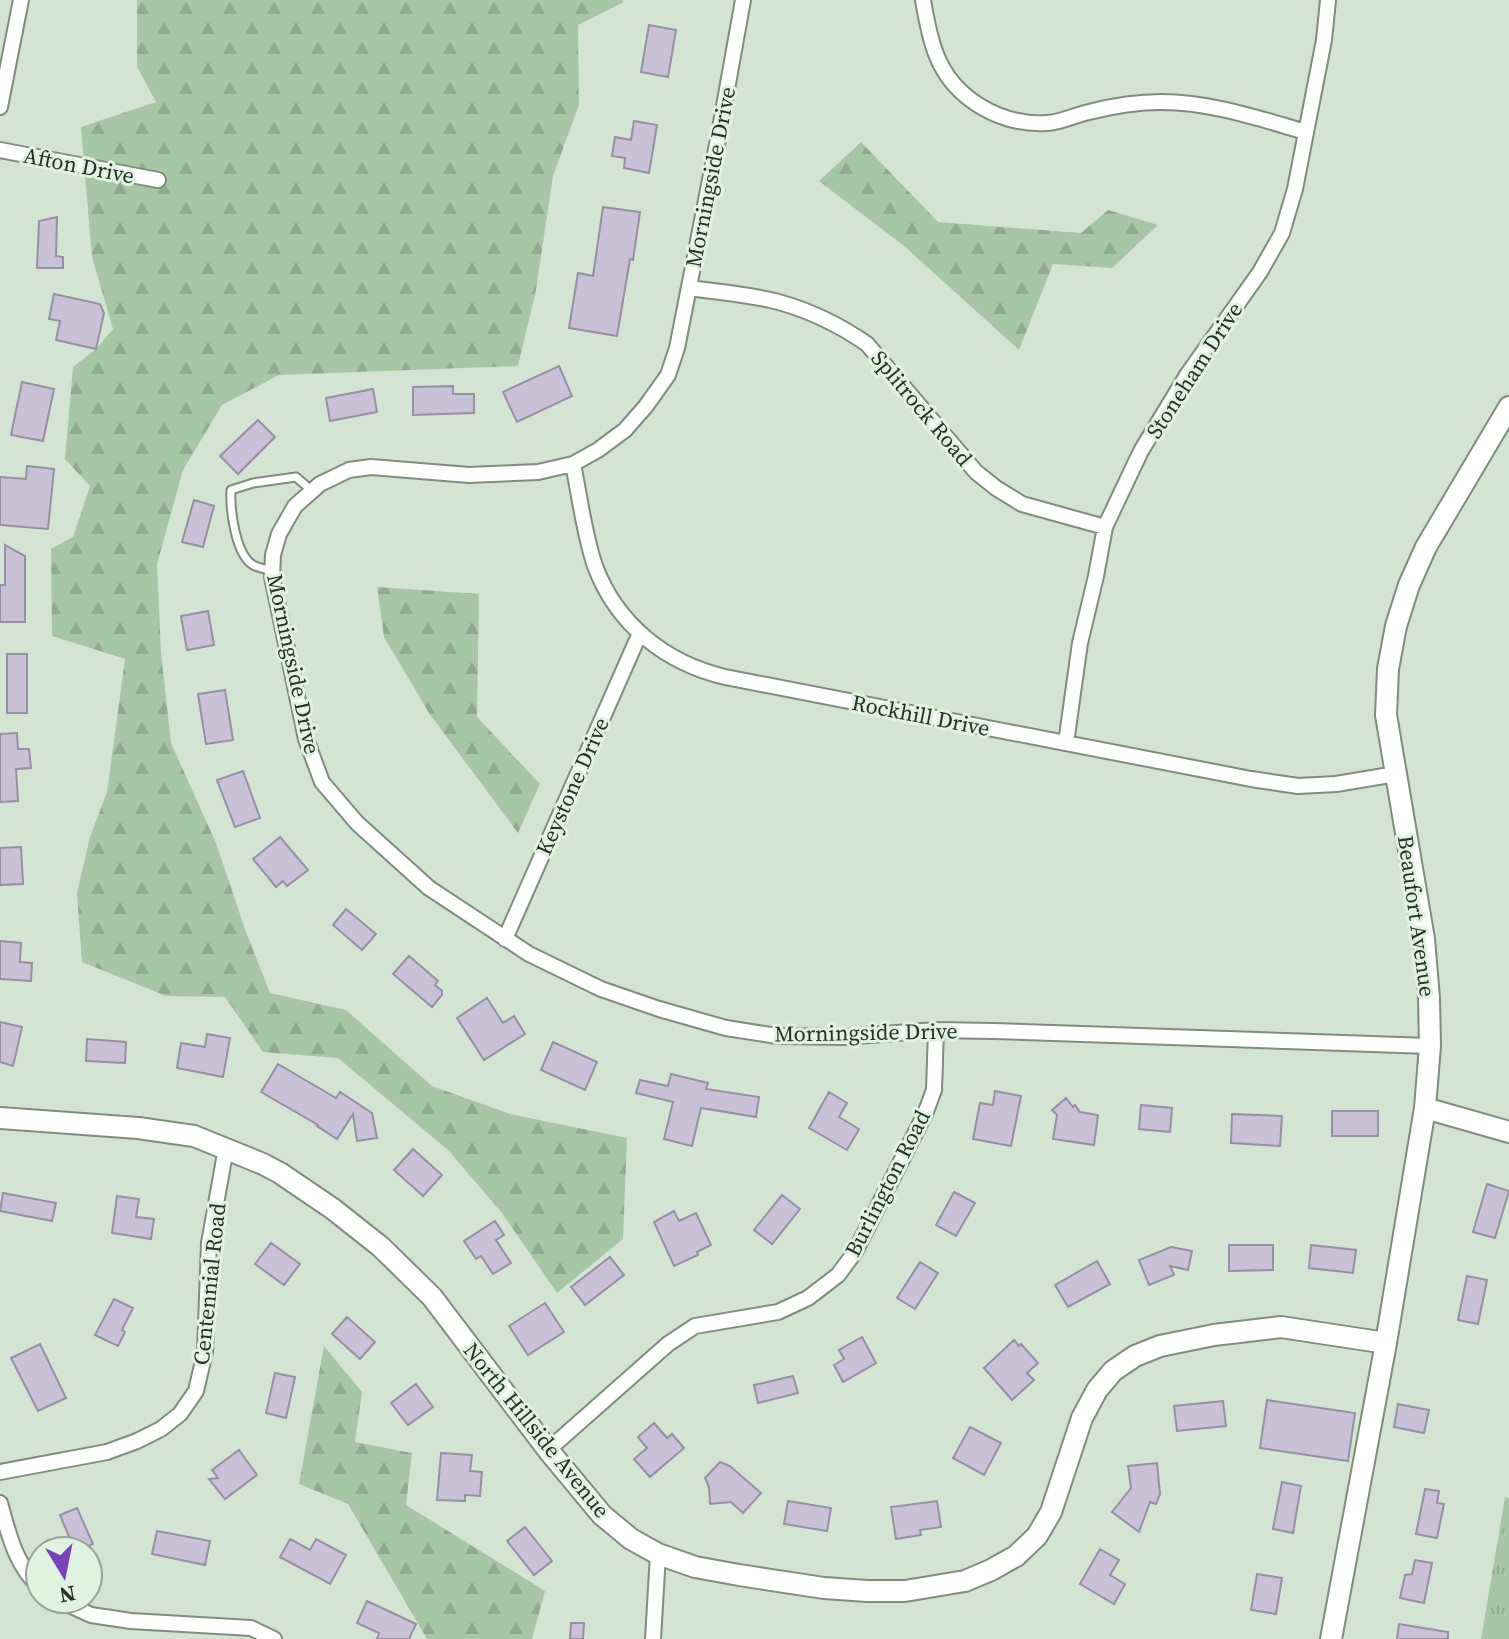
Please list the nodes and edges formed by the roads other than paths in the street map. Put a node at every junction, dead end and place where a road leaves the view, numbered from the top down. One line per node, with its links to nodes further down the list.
1 (21, 0): 5 (street)
2 (743, 0): 9 (street, Morningside Drive)
3 (923, 0): 6 (street)
4 (1328, 0): 6 (street, Stoneham Drive)
5 (0, 107)
6 (1306, 132): 13 (street, Stoneham Drive)
7 (0, 150): 8 (street, Afton Drive)
8 (158, 180)
9 (689, 288): 11 (street, Morningside Drive); 13 (street, Splitrock Road)
10 (1509, 407): 17 (street, Beaufort Avenue)
11 (573, 464): 12 (street, Morningside Drive); 15 (street, Rockhill Drive)
12 (311, 490): 14 (street, Morningside Drive); 14 (lane)
13 (1105, 527): 16 (street, Stoneham Drive)
14 (272, 571): 18 (street, Morningside Drive)
15 (640, 633): 16 (street, Rockhill Drive); 18 (street, Keystone Drive)
16 (1066, 743): 17 (street, Rockhill Drive)
17 (1396, 774): 20 (street, Beaufort Avenue)
18 (505, 939): 19 (street, Morningside Drive)
19 (936, 1030): 20 (street, Morningside Drive); 26 (street, Burlington Road)
20 (1430, 1046): 21 (street, Beaufort Avenue)
21 (1425, 1108): 23 (street); 25 (street, Beaufort Avenue)
22 (0, 1118): 24 (street, North Hillside Avenue)
23 (1509, 1132)
24 (226, 1148): 26 (street, North Hillside Avenue); 27 (street, Centennial Road)
25 (1386, 1343): 29 (street, North Hillside Avenue); 34 (street, Beaufort Avenue)
26 (548, 1450): 29 (street, North Hillside Avenue)
27 (0, 1472)
28 (0, 1503): 30 (street)
29 (658, 1554): 33 (street)
30 (24, 1568)
31 (91, 1615): 32 (street)
32 (274, 1639)
33 (653, 1639)
34 (1331, 1639)

